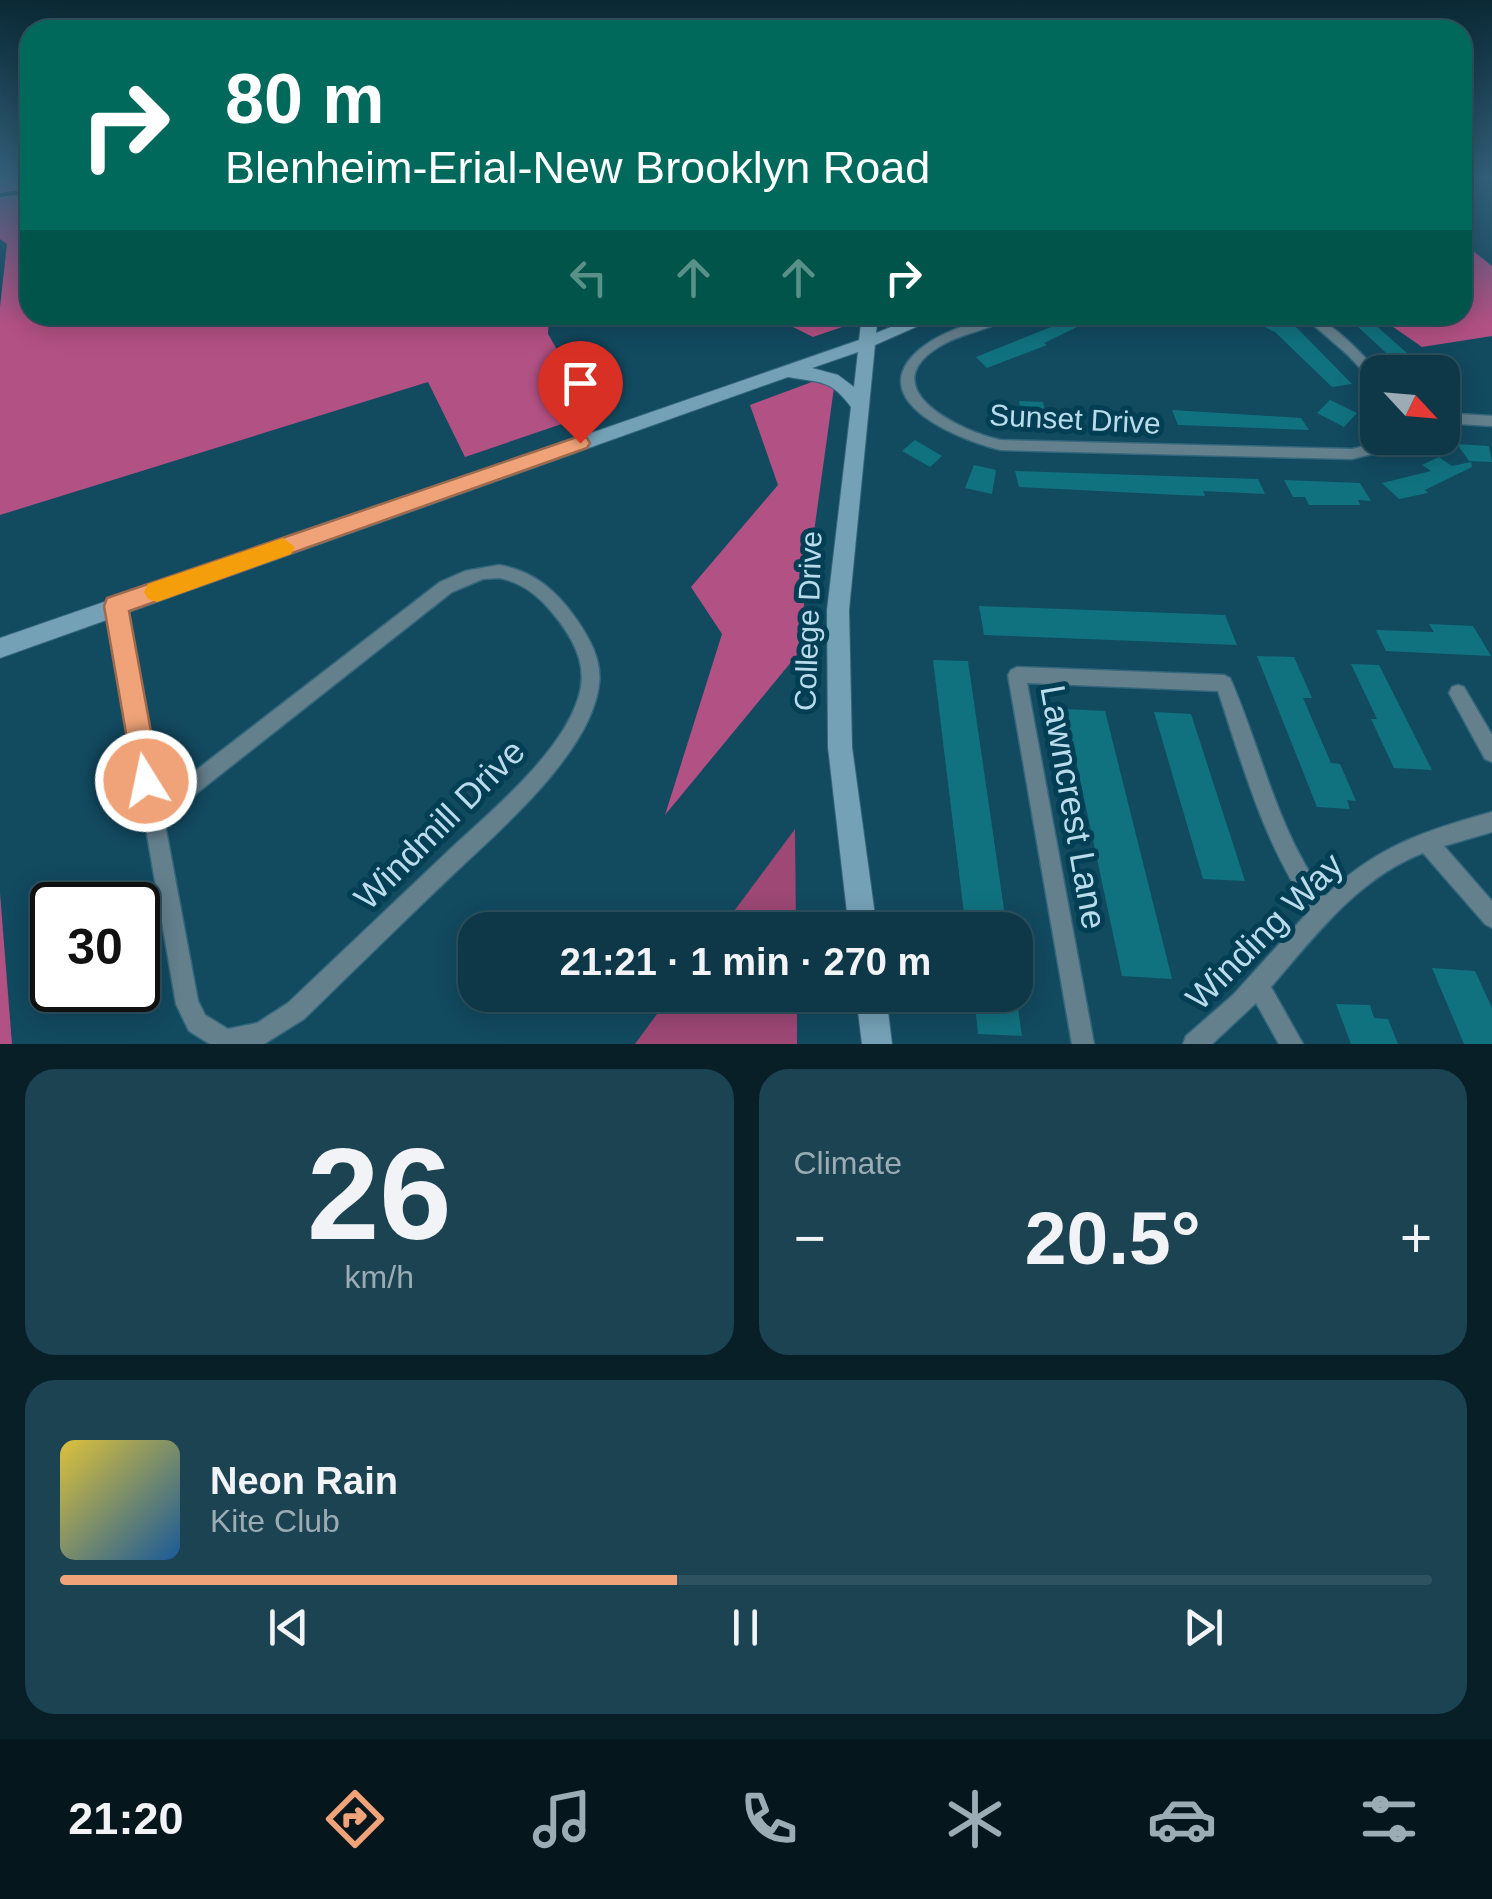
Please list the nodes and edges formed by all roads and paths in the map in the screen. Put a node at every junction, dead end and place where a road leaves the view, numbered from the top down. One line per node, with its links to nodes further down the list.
1 (869, 325): 5 (main road, College Drive)
2 (910, 325): 5 (main road)
3 (986, 325): 11 (street, Sunset Drive)
4 (1320, 325): 6 (street)
5 (866, 343): 7 (main road); 8 (main road, College Drive)
6 (1360, 360)
7 (758, 380): 8 (main road); 12 (main road)
8 (859, 406): 20 (main road, College Drive)
9 (1460, 419): 10 (street)
10 (1492, 421)
11 (1360, 452)
12 (116, 606): 13 (main road); 16 (street, Windmill Drive)
13 (0, 648)
14 (1458, 693): 15 (street)
15 (1492, 753)
16 (152, 816): 16 (street, Windmill Drive)
17 (1492, 822): 18 (street, Winding Way)
18 (1427, 842): 19 (street, Winding Way); 21 (street)
19 (1324, 911): 22 (street, Winding Way); 25 (street, Lawncrest Lane)
20 (861, 912)
21 (1492, 917)
22 (1258, 986): 26 (street, Winding Way); 27 (street)
23 (873, 1012): 24 (main road)
24 (877, 1044)
25 (1083, 1044)
26 (1194, 1044)
27 (1292, 1044)

